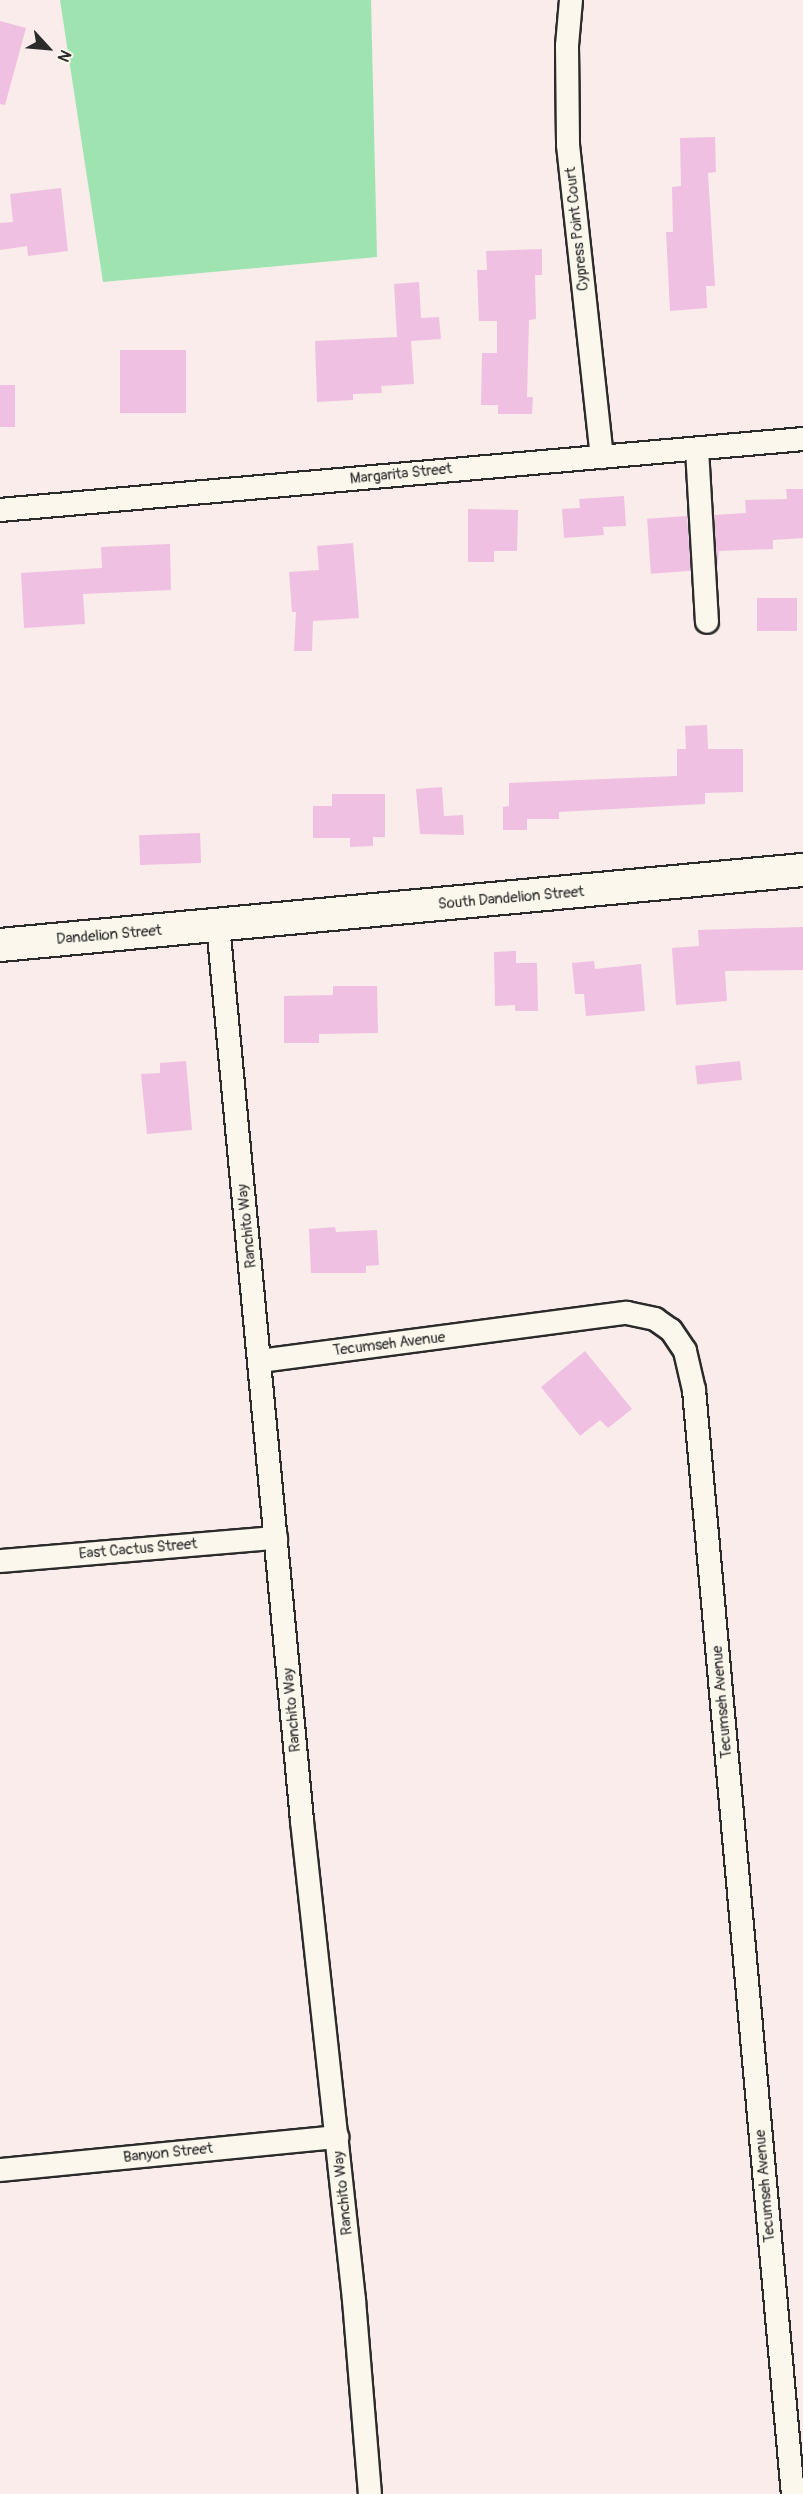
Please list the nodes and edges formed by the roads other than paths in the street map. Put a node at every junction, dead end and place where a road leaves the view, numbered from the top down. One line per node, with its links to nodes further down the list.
1 (571, 0): 4 (street, Cypress Point Court)
2 (803, 439): 3 (street, Margarita Street)
3 (697, 449): 4 (street, Margarita Street); 6 (street)
4 (602, 457): 5 (street, Margarita Street)
5 (0, 510)
6 (707, 622)
7 (803, 870): 8 (street, South Dandelion Street)
8 (218, 925): 9 (street, Dandelion Street); 10 (street, Ranchito Way)
9 (0, 945)
10 (260, 1361): 11 (street, Ranchito Way); 16 (street, Tecumseh Avenue)
11 (276, 1538): 12 (street, East Cactus Street); 13 (street, Ranchito Way)
12 (0, 1561)
13 (337, 2137): 14 (street, Banyon Street); 15 (street, Ranchito Way)
14 (0, 2170)
15 (370, 2494)
16 (793, 2494)

